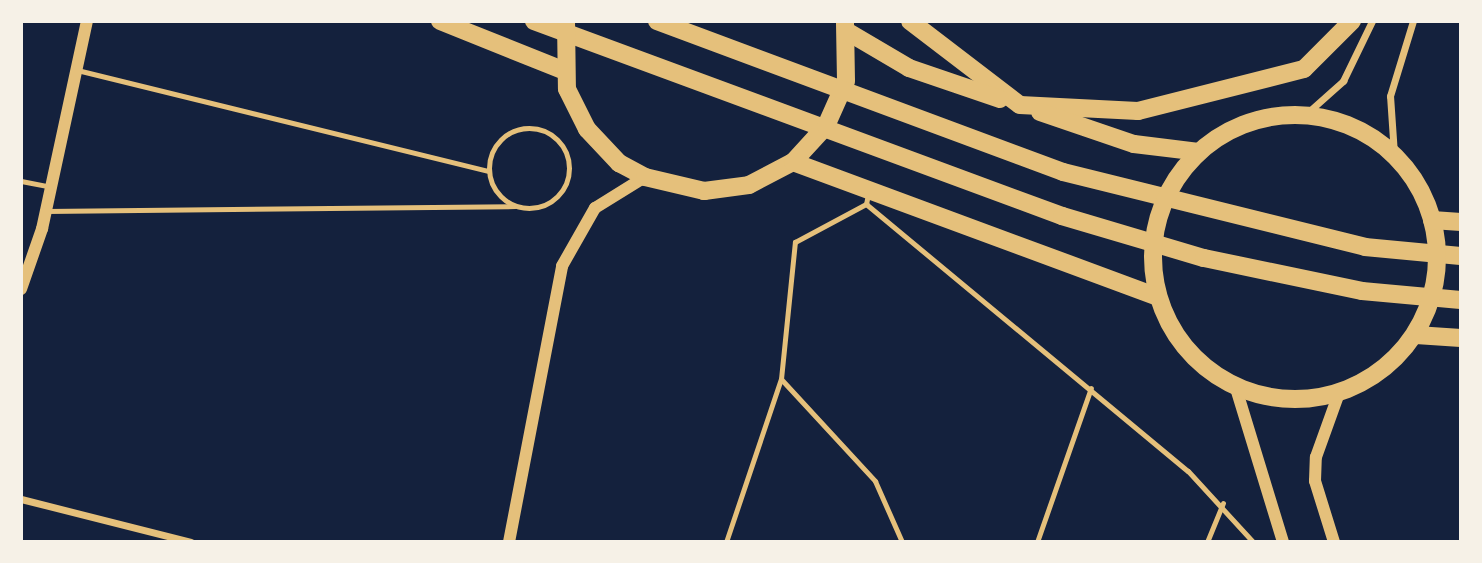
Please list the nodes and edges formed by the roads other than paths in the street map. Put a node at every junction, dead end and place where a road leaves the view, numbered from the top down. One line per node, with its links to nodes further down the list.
1 (88, 21): 11 (street)
2 (440, 21): 12 (main road)
3 (534, 21): 30 (main road)
4 (566, 21): 12 (main road)
5 (657, 21): 27 (main road)
6 (909, 21): 13 (main road)
7 (1352, 21): 13 (main road)
8 (1372, 21): 14 (street)
9 (1413, 21): 16 (street)
10 (847, 27): 13 (main road); 17 (main road)
11 (74, 69): 18 (lane); 21 (street)
12 (565, 71): 19 (main road)
13 (1020, 105): 15 (main road)
14 (1306, 114): 15 (main road); 16 (main road)
15 (1199, 152): 29 (main road)
16 (1394, 154): 25 (main road)
17 (793, 162): 19 (main road); 22 (main road)
18 (489, 171): 23 (lane); 23 (lane)
19 (645, 177): 41 (street)
20 (21, 181): 21 (lane)
21 (51, 187): 24 (street)
22 (867, 197): 29 (main road); 33 (lane); 35 (lane)
23 (515, 206): 24 (lane)
24 (46, 211): 28 (street)
25 (1432, 220): 26 (main road); 31 (main road)
26 (1461, 222)
27 (1461, 256)
28 (21, 289)
29 (1157, 297): 34 (main road)
30 (1461, 300)
31 (1416, 335): 32 (main road); 36 (main road)
32 (1461, 338)
33 (781, 379): 39 (lane); 42 (lane)
34 (1235, 385): 36 (main road); 48 (street)
35 (1091, 388): 38 (lane); 45 (lane)
36 (1339, 393): 49 (street)
37 (21, 499): 40 (street)
38 (1223, 503): 46 (lane); 47 (lane)
39 (899, 535): 43 (lane); 44 (lane)
40 (191, 542)
41 (509, 542)
42 (726, 542)
43 (896, 542)
44 (902, 542)
45 (1037, 542)
46 (1207, 542)
47 (1253, 542)
48 (1283, 542)
49 (1335, 542)

